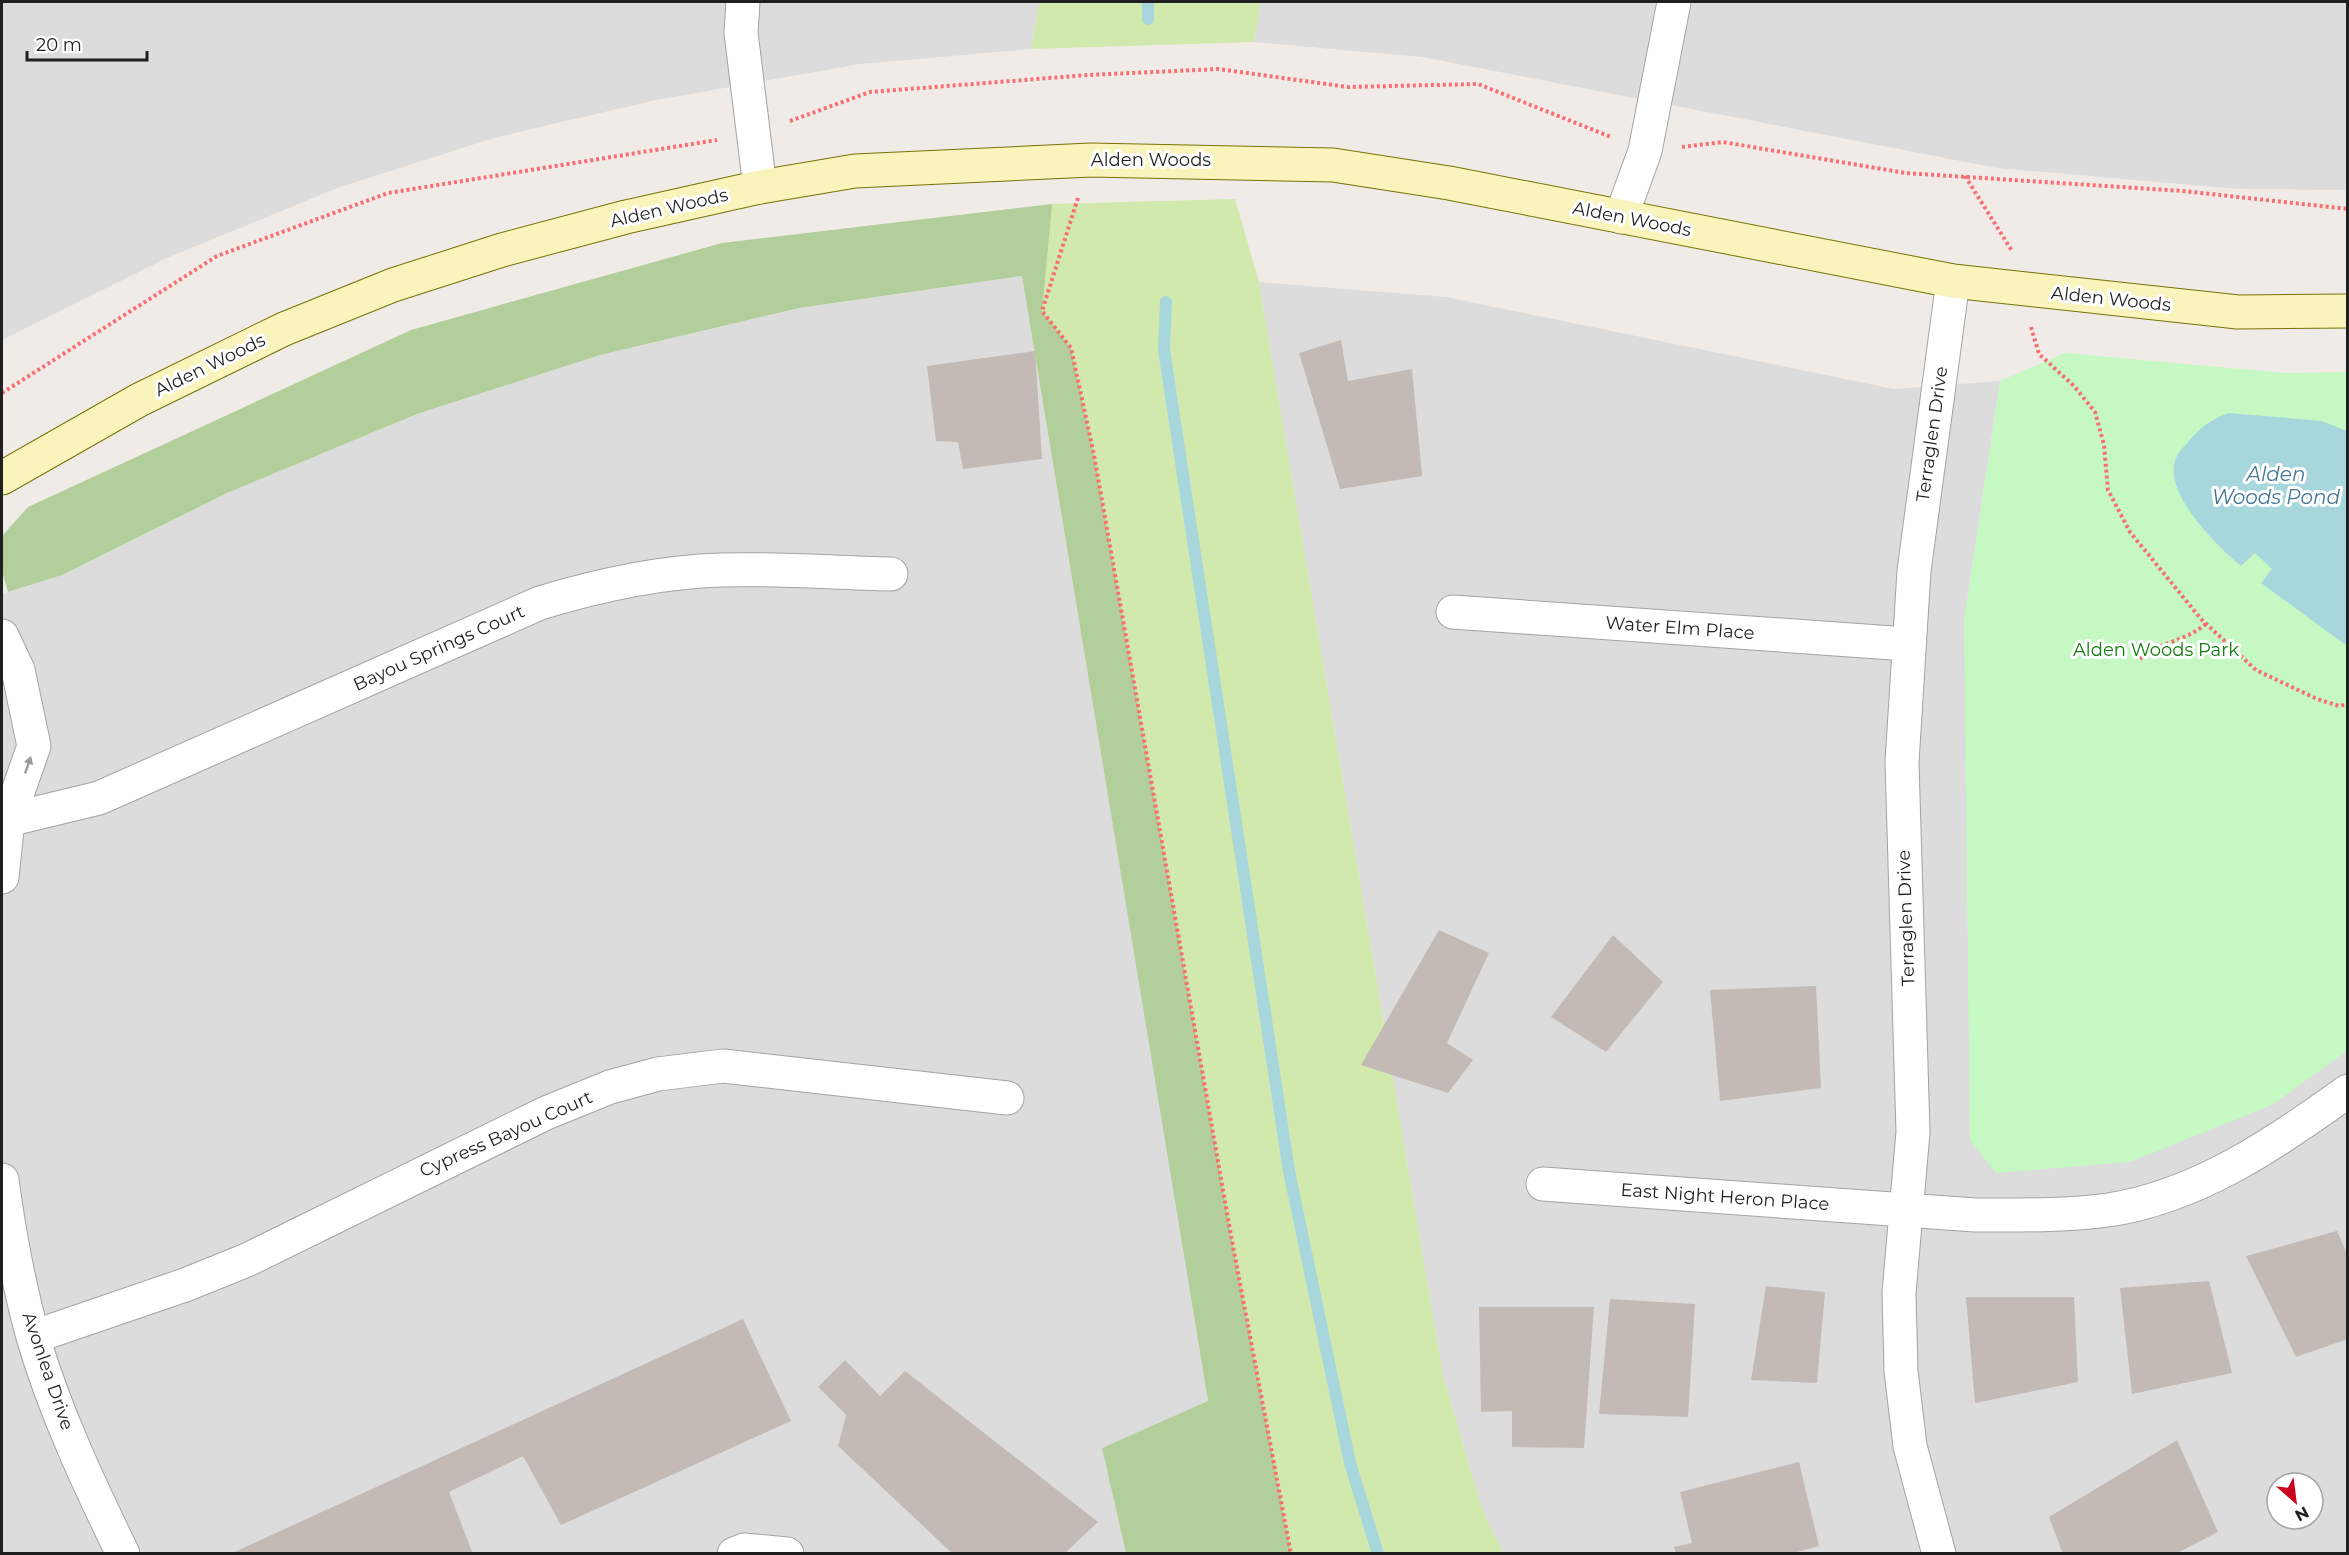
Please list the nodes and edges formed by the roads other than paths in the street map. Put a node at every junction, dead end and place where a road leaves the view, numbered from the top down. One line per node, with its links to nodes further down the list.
1 (743, 2): 3 (street)
2 (1674, 2): 4 (street)
3 (760, 187): 4 (street, Alden Woods); 7 (street, Alden Woods)
4 (1621, 217): 5 (street, Alden Woods)
5 (1953, 281): 6 (street, Alden Woods); 11 (street, Terraglen Drive)
6 (2348, 311)
7 (2, 478)
8 (891, 574): 12 (street, Bayou Springs Court)
9 (1453, 612): 11 (street, Water Elm Place)
10 (2, 636): 12 (street, one-way to 10)
11 (1907, 644): 18 (street, Terraglen Drive)
12 (5, 815): 13 (street)
13 (2, 878)
14 (2348, 1091): 18 (street, East Night Heron Place)
15 (1007, 1098): 19 (street, Cypress Bayou Court)
16 (2, 1180): 19 (street, Avonlea Drive)
17 (1543, 1184): 18 (street, East Night Heron Place)
18 (1907, 1210): 23 (street, Terraglen Drive)
19 (33, 1337): 20 (street, Avonlea Drive)
20 (123, 1554)
21 (734, 1554): 22 (street)
22 (787, 1554)
23 (1939, 1554)

